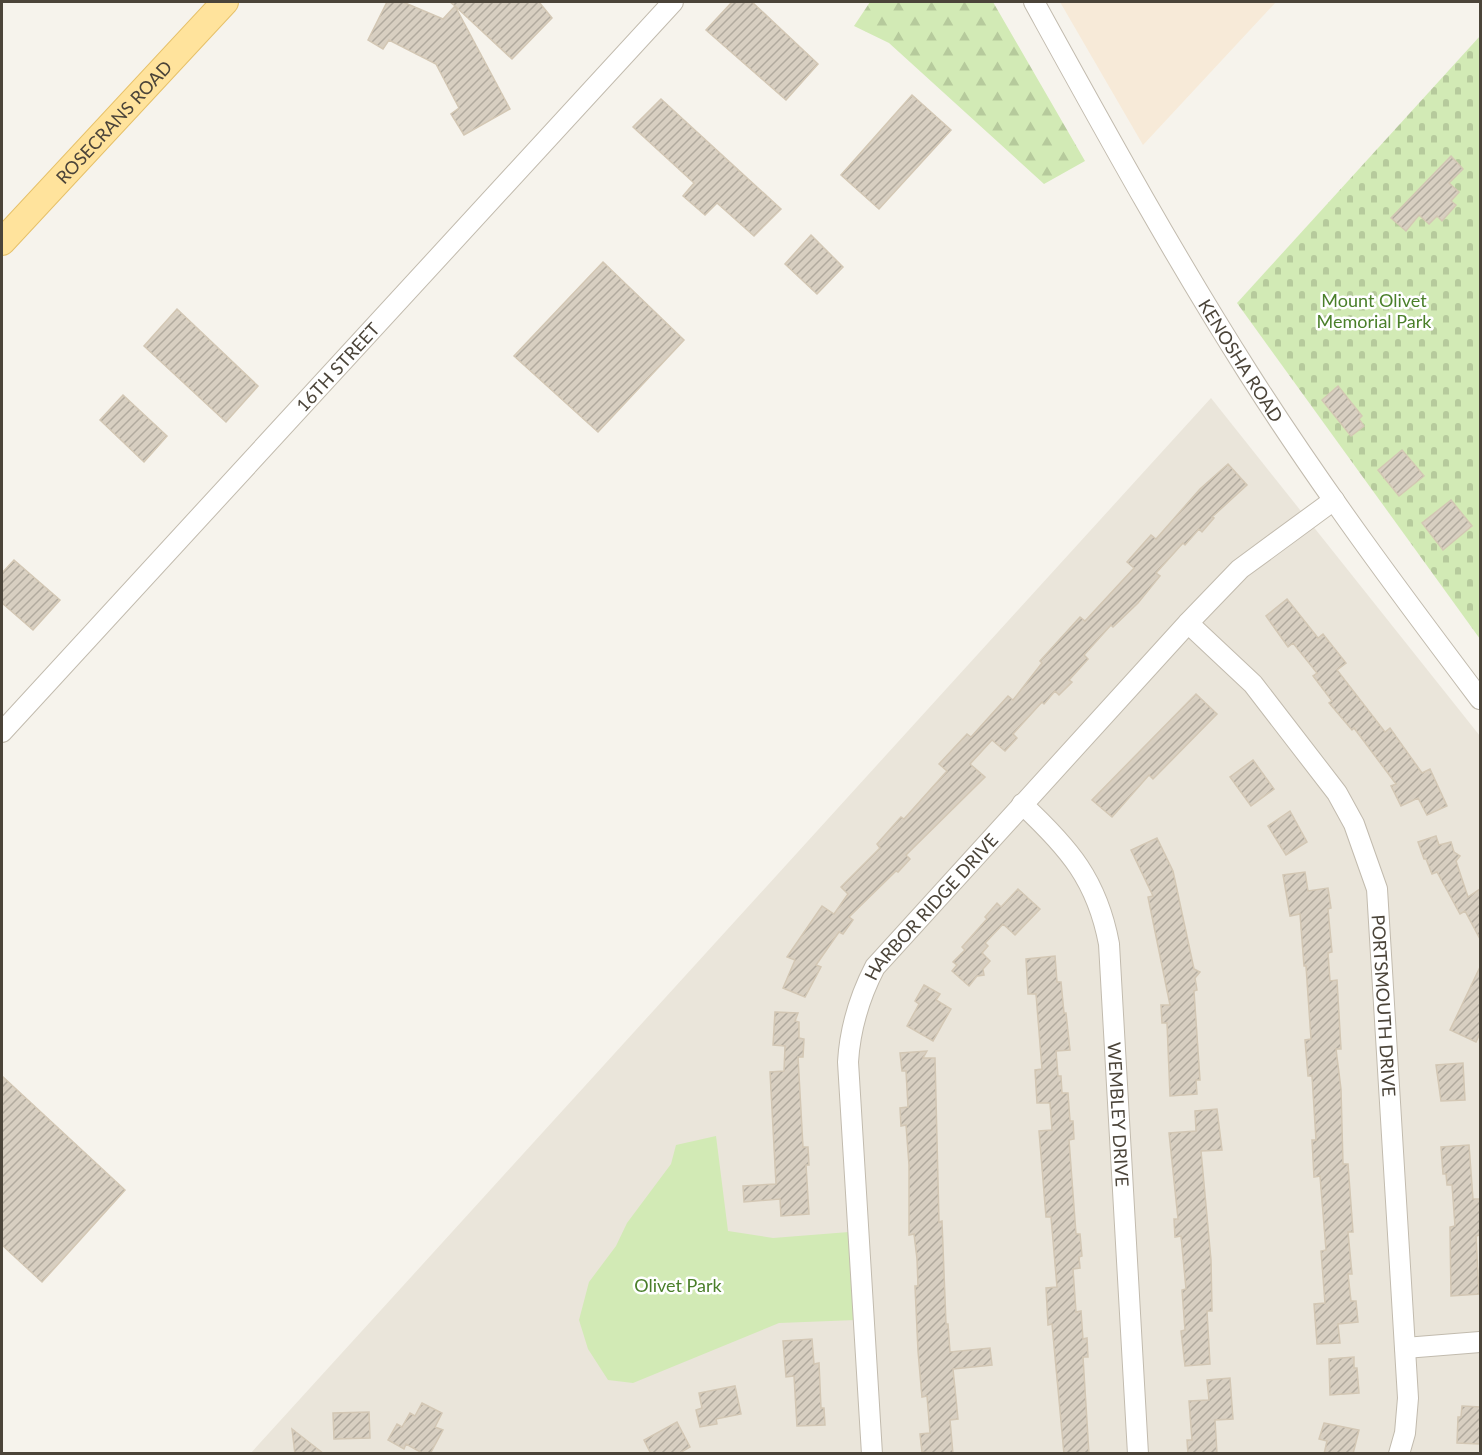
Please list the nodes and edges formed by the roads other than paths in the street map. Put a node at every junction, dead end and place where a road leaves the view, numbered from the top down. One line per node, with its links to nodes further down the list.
1 (225, 2): 4 (main road, ROSECRANS ROAD)
2 (673, 2): 8 (street, 16TH STREET)
3 (1034, 2): 5 (street, KENOSHA ROAD)
4 (2, 242)
5 (1334, 500): 6 (street, HARBOR RIDGE DRIVE); 7 (street, KENOSHA ROAD)
6 (1188, 623): 9 (street, HARBOR RIDGE DRIVE); 11 (street, PORTSMOUTH DRIVE)
7 (1480, 699)
8 (2, 732)
9 (1023, 804): 12 (street, HARBOR RIDGE DRIVE); 13 (street, WEMBLEY DRIVE)
10 (1480, 1342): 11 (street)
11 (1405, 1348): 14 (street, PORTSMOUTH DRIVE)
12 (872, 1454)
13 (1138, 1454)
14 (1399, 1454)

